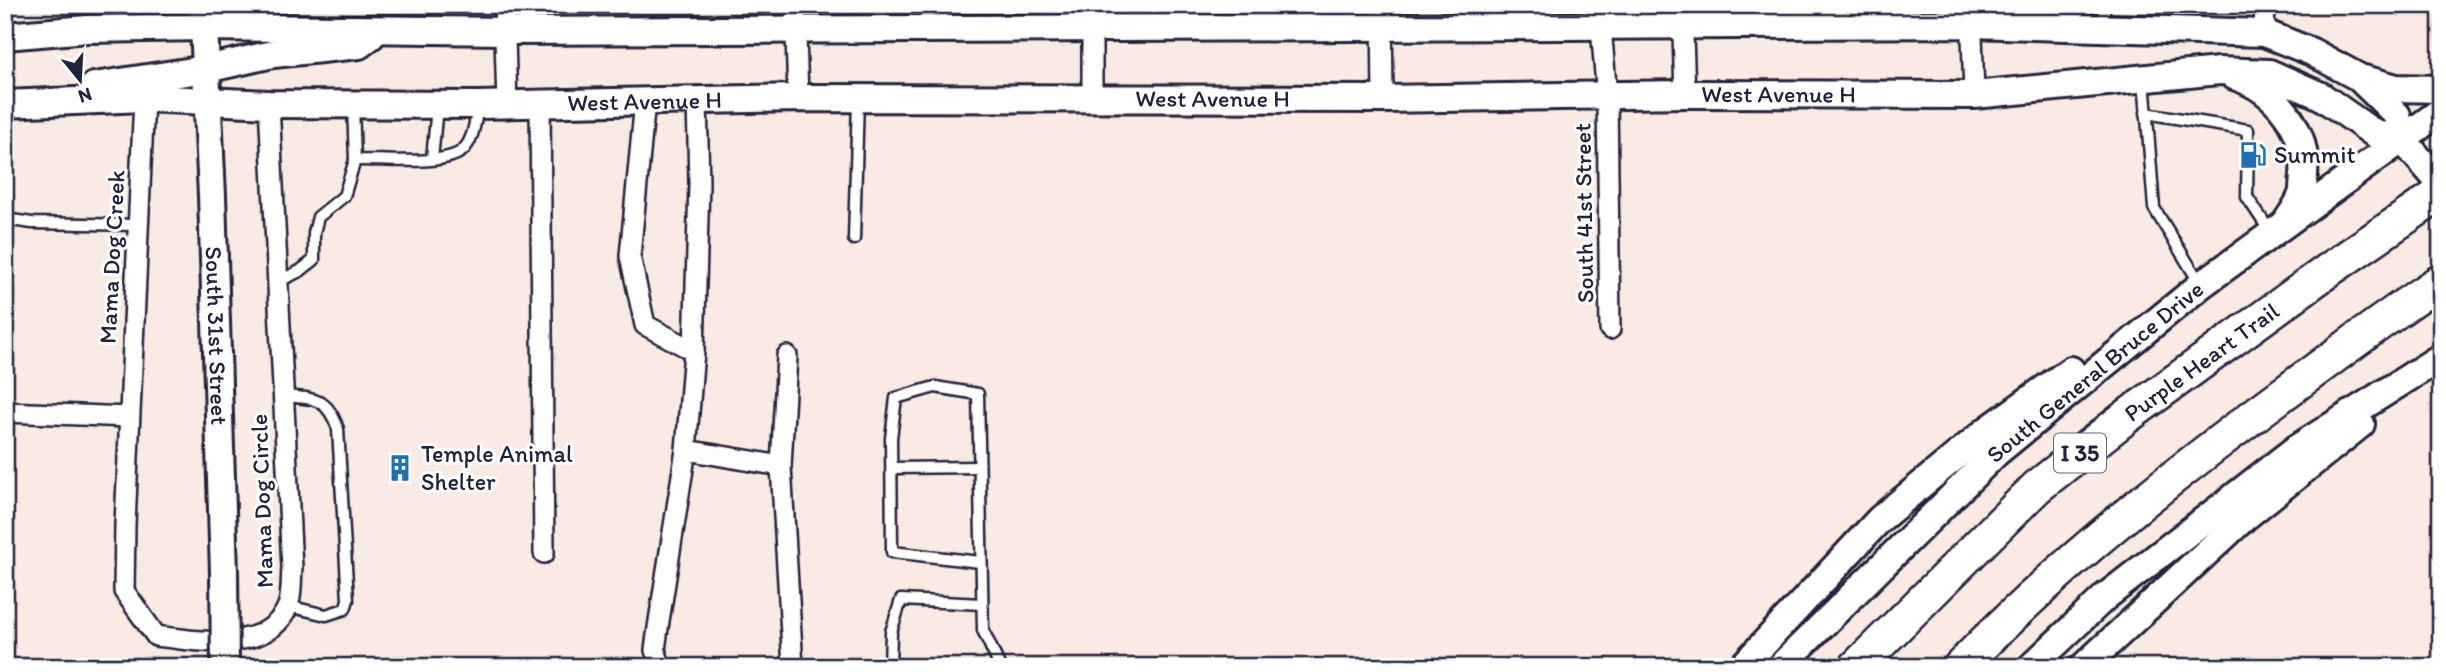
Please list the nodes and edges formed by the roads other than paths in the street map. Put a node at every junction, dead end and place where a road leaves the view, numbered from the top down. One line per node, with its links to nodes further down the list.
1 (2264, 5): 14 (street)
2 (1971, 15): 4 (main road); 5 (main road); 22 (street)
3 (203, 16): 13 (main road); 15 (main road); 16 (main road, South 31st Street)
4 (1683, 16): 12 (main road); 21 (street)
5 (2061, 16): 10 (main road)
6 (796, 17): 7 (main road); 11 (main road); 24 (street)
7 (942, 17): 8 (main road)
8 (1092, 17): 9 (main road); 29 (street)
9 (1382, 17): 12 (main road); 27 (street)
10 (2104, 17): 14 (main road)
11 (504, 18): 13 (main road); 38 (street)
12 (1601, 27): 23 (street, South 41st Street)
13 (381, 29): 16 (main road)
14 (2264, 33): 18 (main road)
15 (5, 36)
16 (206, 69): 31 (main road, South 31st Street); 32 (main road)
17 (2219, 71): 19 (main road, West Avenue H); 41 (main road, West Avenue H); 48 (main road)
18 (2358, 77): 20 (main road); 41 (main road)
19 (2144, 79): 22 (main road, West Avenue H); 40 (lane)
20 (2441, 89)
21 (1685, 94): 22 (main road, West Avenue H); 23 (main road, West Avenue H)
22 (1974, 96)
23 (1607, 97): 27 (main road, West Avenue H); 53 (street, South 41st Street)
24 (798, 98): 25 (main road, West Avenue H); 28 (main road, West Avenue H)
25 (858, 98): 29 (main road, West Avenue H); 49 (lane)
26 (144, 99): 31 (main road, West Avenue H); 32 (main road, West Avenue H); 47 (street, Mama Dog Creek)
27 (1383, 99): 29 (main road, West Avenue H)
28 (697, 100): 30 (main road, West Avenue H); 54 (street)
29 (1092, 100)
30 (645, 101): 36 (main road, West Avenue H); 54 (street)
31 (208, 102): 33 (main road, West Avenue H); 68 (main road, South 31st Street, bridge)
32 (15, 104)
33 (269, 104): 34 (main road, West Avenue H); 51 (street, Mama Dog Circle)
34 (353, 104): 35 (main road, West Avenue H); 43 (lane)
35 (437, 104): 37 (main road, West Avenue H); 42 (lane)
36 (540, 104): 38 (main road, West Avenue H); 64 (street)
37 (478, 105): 38 (main road, West Avenue H); 42 (lane)
38 (507, 105)
39 (2441, 111): 41 (main road, South General Bruce Drive)
40 (2146, 113): 48 (lane); 52 (lane)
41 (2402, 139): 44 (main road); 48 (main road, South General Bruce Drive)
42 (432, 159): 43 (lane)
43 (355, 160): 51 (lane)
44 (2441, 184)
45 (2441, 193): 75 (highway, Purple Heart Trail / I 35)
46 (5, 219): 47 (lane)
47 (138, 225): 59 (street, Mama Dog Creek)
48 (2279, 229): 52 (main road, South General Bruce Drive)
49 (854, 239)
50 (2441, 281): 76 (highway)
51 (277, 282): 57 (street, Mama Dog Circle)
52 (2202, 285): 73 (main road); 74 (main road, South General Bruce Drive)
53 (1610, 329)
54 (694, 351): 60 (street)
55 (787, 356): 61 (street)
56 (2441, 358): 77 (main road); 78 (main road)
57 (283, 396): 67 (street, Mama Dog Circle); 67 (lane)
58 (5, 412): 59 (street)
59 (130, 417): 67 (street, Mama Dog Circle)
60 (685, 450): 61 (street); 69 (street)
61 (781, 466): 70 (street)
62 (978, 467): 63 (lane); 63 (lane); 65 (lane)
63 (893, 468): 65 (lane)
64 (544, 553)
65 (980, 562): 66 (lane)
66 (982, 604): 71 (lane); 72 (lane)
67 (288, 606)
68 (225, 667)
69 (661, 667)
70 (793, 667)
71 (890, 667)
72 (1000, 667)
73 (1742, 667)
74 (1780, 667)
75 (1856, 667)
76 (1960, 667)
77 (2031, 667)
78 (2082, 667)

